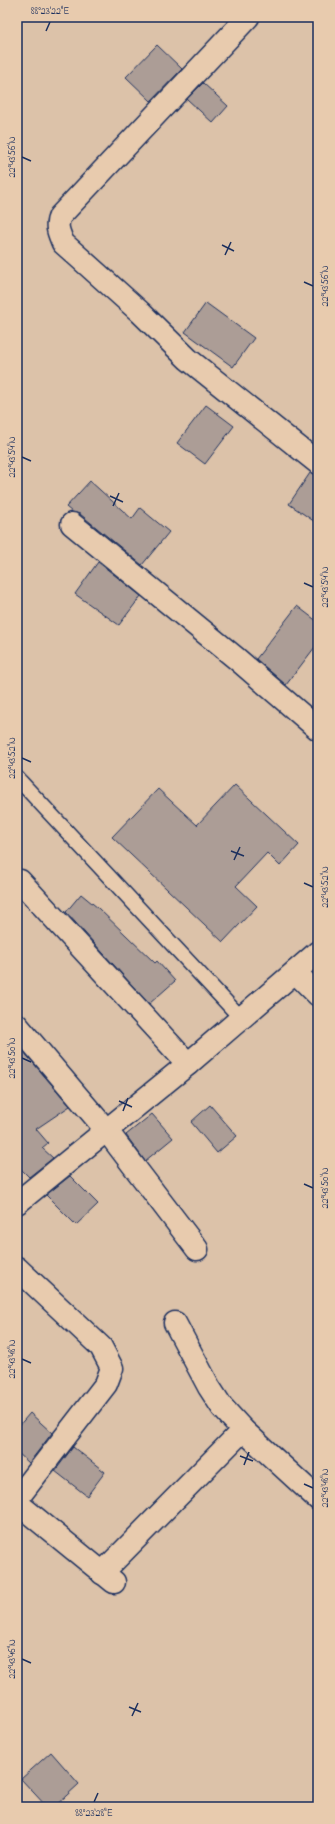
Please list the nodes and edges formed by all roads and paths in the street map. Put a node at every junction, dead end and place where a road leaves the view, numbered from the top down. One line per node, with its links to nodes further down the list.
1 (248, 17): 2 (street)
2 (318, 463)
3 (72, 524): 4 (street)
4 (318, 729)
5 (17, 778): 10 (lane)
6 (20, 881): 12 (street)
7 (318, 952): 8 (street)
8 (295, 972): 9 (street); 10 (street)
9 (318, 995)
10 (241, 1018): 12 (street)
11 (17, 1025): 13 (street)
12 (188, 1064): 13 (street)
13 (107, 1131): 14 (street); 15 (street)
14 (17, 1203)
15 (197, 1249)
16 (17, 1268): 19 (street)
17 (176, 1323): 18 (street)
18 (243, 1430): 20 (street); 21 (street)
19 (17, 1499)
20 (318, 1499)
21 (17, 1503)

